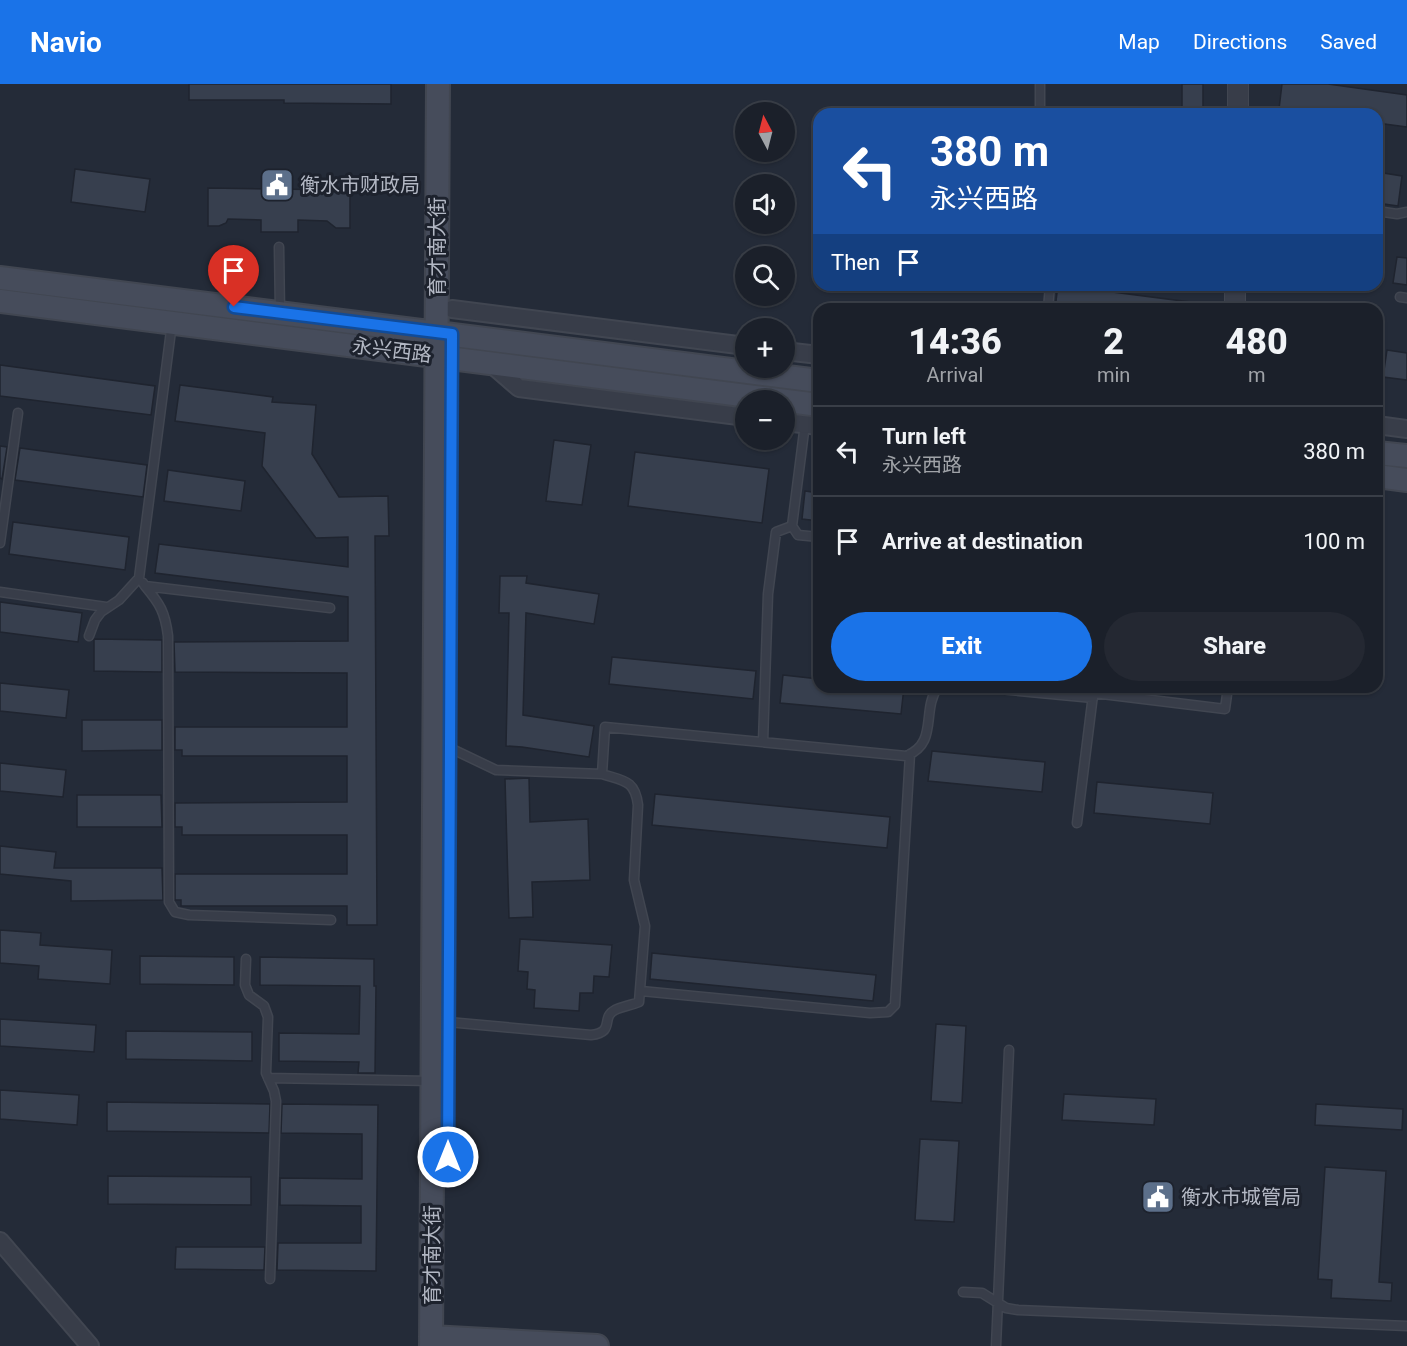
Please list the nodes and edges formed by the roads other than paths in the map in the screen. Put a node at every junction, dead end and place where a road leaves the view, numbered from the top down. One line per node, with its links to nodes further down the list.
1 (438, 84): 15 (main road, 育才南大街)
2 (453, 84): 12 (main road, 育才南大街)
3 (1040, 84): 5 (lane)
4 (1238, 84): 6 (street)
5 (1040, 108)
6 (1238, 108)
7 (1383, 212): 8 (lane)
8 (1407, 212)
9 (279, 247): 13 (lane)
10 (0, 278): 13 (main road, 永兴西路)
11 (0, 301): 14 (main road, 永兴西路)
12 (452, 309): 15 (main road, 育才南大街); 16 (street)
13 (280, 313): 15 (main road, 永兴西路)
14 (172, 322): 19 (main road, 永兴西路); 36 (lane)
15 (444, 334): 19 (main road, 育才南大街); 21 (main road, 永兴西路)
16 (735, 345)
17 (795, 352): 18 (street)
18 (813, 354)
19 (444, 357): 20 (main road, 永兴西路); 45 (main road, 育才南大街); 55 (main road, 育才南大街)
20 (490, 363): 22 (main road, 永兴西路); 24 (street)
21 (813, 380)
22 (813, 404)
23 (18, 413): 35 (lane)
24 (735, 416)
25 (795, 423): 26 (street)
26 (812, 425): 33 (lane)
27 (1383, 426): 28 (street)
28 (1407, 429)
29 (1383, 454): 30 (main road)
30 (1407, 456)
31 (1383, 477): 32 (main road)
32 (1407, 480)
33 (792, 526): 34 (lane); 44 (lane)
34 (813, 536)
35 (0, 543)
36 (142, 582): 38 (lane); 39 (lane); 49 (lane)
37 (0, 592): 38 (lane)
38 (106, 607): 40 (lane)
39 (330, 608)
40 (88, 636)
41 (934, 693): 46 (lane)
42 (1094, 693): 43 (lane); 48 (lane)
43 (1227, 693)
44 (763, 742): 46 (lane); 47 (lane)
45 (450, 748): 47 (lane); 52 (main road, 育才南大街)
46 (910, 754): 51 (lane)
47 (602, 774): 51 (lane)
48 (1077, 823)
49 (331, 920)
50 (246, 959): 54 (lane)
51 (641, 991): 52 (lane)
52 (448, 1022): 61 (main road, 育才南大街)
53 (1009, 1050): 59 (lane)
54 (268, 1078): 55 (lane); 57 (lane)
55 (432, 1081): 61 (main road, 育才南大街)
56 (0, 1241): 62 (street)
57 (270, 1279)
58 (963, 1292): 59 (lane)
59 (998, 1304): 60 (lane); 64 (lane)
60 (1407, 1326)
61 (439, 1342): 63 (main road)
62 (90, 1346)
63 (597, 1346)
64 (996, 1346)

